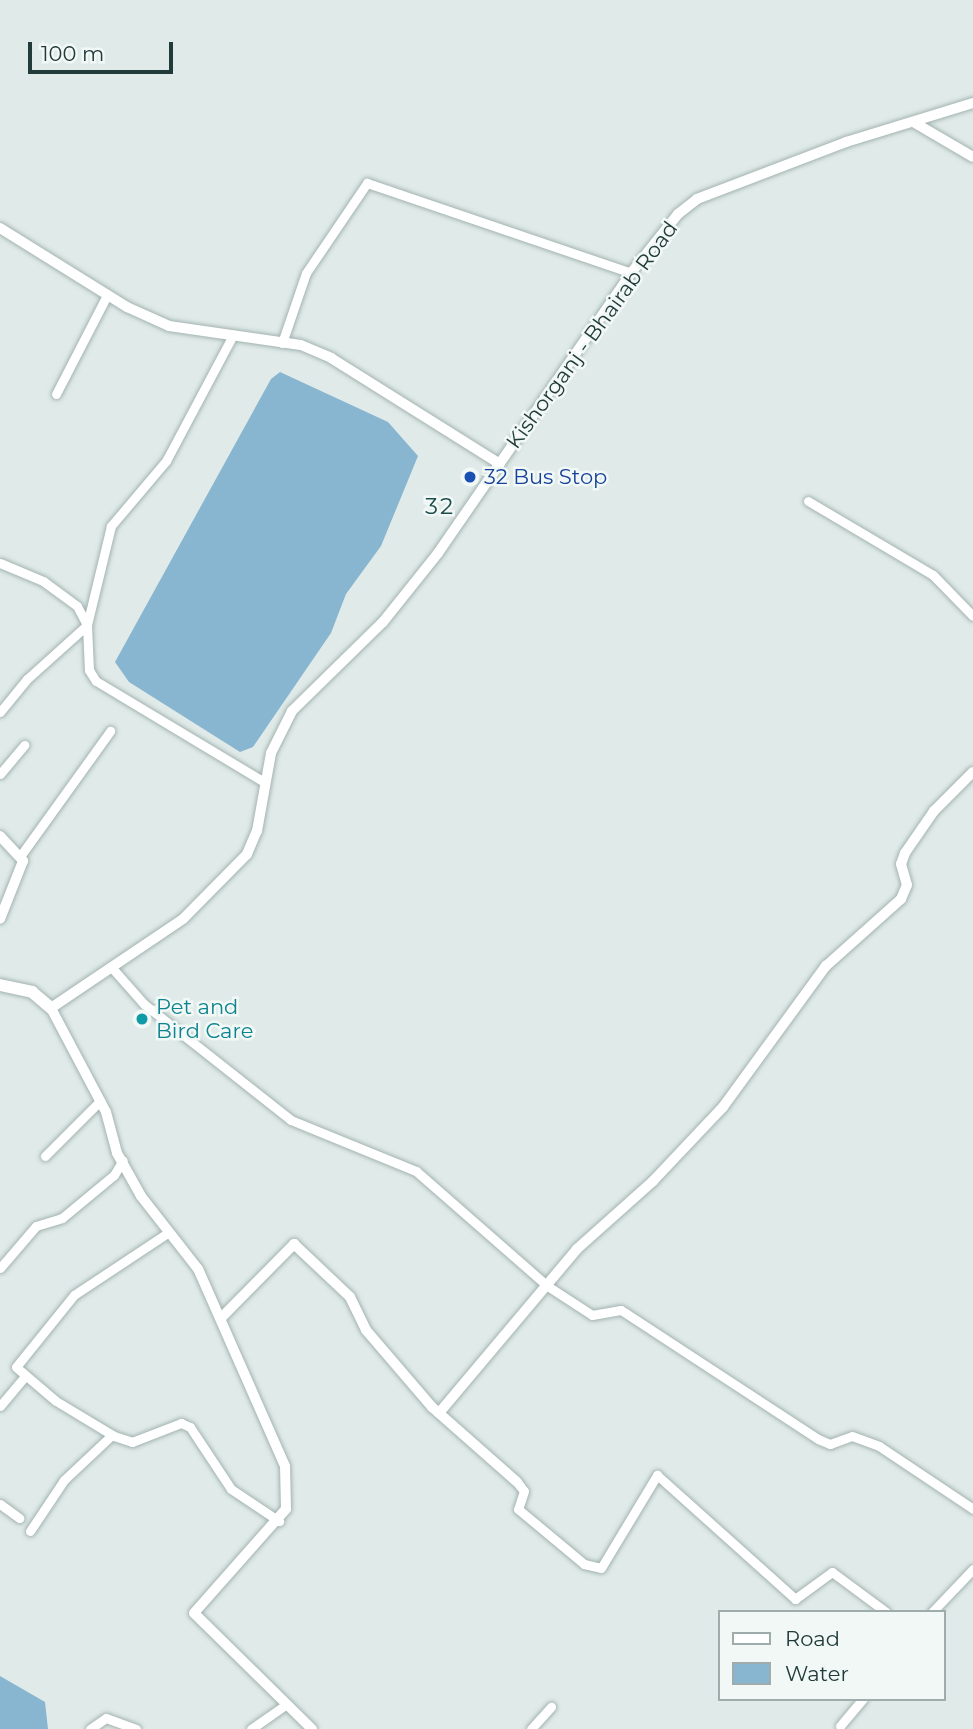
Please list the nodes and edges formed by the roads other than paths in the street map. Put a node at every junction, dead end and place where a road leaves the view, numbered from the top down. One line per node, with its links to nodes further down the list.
1 (973, 103): 2 (street, Kishorganj - Bhairab Road)
2 (915, 122): 3 (street); 5 (street, Kishorganj - Bhairab Road)
3 (973, 157)
4 (0, 228): 6 (street)
5 (631, 273): 8 (street); 10 (street, Kishorganj - Bhairab Road)
6 (107, 295): 7 (street); 9 (street)
7 (233, 335): 8 (street); 14 (street)
8 (282, 343): 10 (street)
9 (56, 394)
10 (500, 464): 20 (street, Kishorganj - Bhairab Road)
11 (808, 501): 13 (street)
12 (0, 563): 14 (street)
13 (973, 616)
14 (87, 625): 15 (street); 20 (street)
15 (0, 712)
16 (110, 731): 22 (street)
17 (24, 745): 19 (street)
18 (973, 772): 32 (street)
19 (0, 774)
20 (264, 782): 24 (street, Kishorganj - Bhairab Road)
21 (0, 836): 22 (street)
22 (21, 855): 23 (street)
23 (0, 919)
24 (113, 969): 26 (street, Kishorganj - Bhairab Road); 32 (street)
25 (0, 985): 26 (main road)
26 (51, 1008): 27 (street)
27 (100, 1101): 28 (street); 29 (street)
28 (45, 1156)
29 (123, 1160): 30 (street); 31 (street)
30 (166, 1234): 33 (street); 34 (street)
31 (0, 1268)
32 (546, 1285): 36 (street); 40 (street)
33 (222, 1317): 36 (street); 42 (street)
34 (24, 1377): 35 (street); 37 (street)
35 (0, 1406)
36 (439, 1413): 38 (street)
37 (112, 1435): 42 (street); 43 (street)
38 (518, 1484): 45 (street)
39 (0, 1504): 41 (street)
40 (973, 1509)
41 (19, 1518)
42 (279, 1521): 48 (street)
43 (30, 1531)
44 (973, 1569): 46 (street)
45 (883, 1610)
46 (934, 1610)
47 (861, 1701): 50 (street)
48 (284, 1707): 53 (street); 54 (street)
49 (551, 1707): 55 (street)
50 (840, 1727)
51 (90, 1729): 52 (street)
52 (135, 1729)
53 (251, 1729)
54 (312, 1729)
55 (531, 1729)

